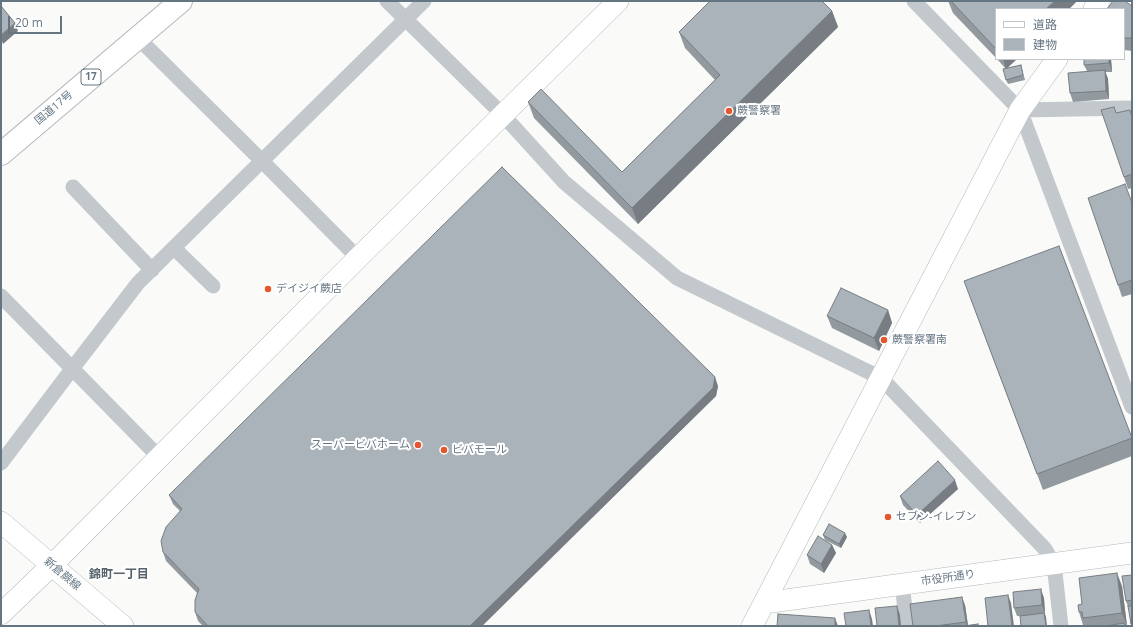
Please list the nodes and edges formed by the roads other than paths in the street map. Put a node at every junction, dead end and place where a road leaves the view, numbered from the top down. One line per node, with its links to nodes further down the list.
1 (181, 1): 7 (highway, 国道17号 / 17)
2 (387, 1): 6 (street)
3 (424, 1): 6 (street)
4 (618, 1): 11 (street)
5 (914, 1): 10 (street)
6 (405, 19): 11 (street); 13 (street)
7 (137, 37): 12 (highway, 国道17号 / 17); 13 (street)
8 (1056, 60): 10 (street)
9 (1132, 108): 10 (street)
10 (1020, 110): 21 (street); 22 (street)
11 (503, 115): 16 (street); 21 (street)
12 (1, 154)
13 (262, 161): 15 (street); 16 (street)
14 (73, 187): 17 (street)
15 (174, 248): 17 (street); 18 (street)
16 (358, 258): 23 (street)
17 (152, 270): 20 (street)
18 (213, 286)
19 (1, 297): 20 (street)
20 (72, 369): 23 (street); 24 (street)
21 (881, 378): 27 (street); 30 (street)
22 (1132, 407)
23 (159, 457): 28 (street)
24 (1, 463)
25 (1, 522): 28 (street, 新倉蕨線)
26 (1132, 553): 27 (street, 市役所通り)
27 (1054, 564): 29 (street, 市役所通り); 35 (street)
28 (52, 565): 31 (street); 32 (street, 新倉蕨線)
29 (902, 584): 30 (street, 市役所通り); 34 (street)
30 (764, 603): 33 (street)
31 (1, 614)
32 (123, 626)
33 (752, 626)
34 (907, 626)
35 (1061, 626)

